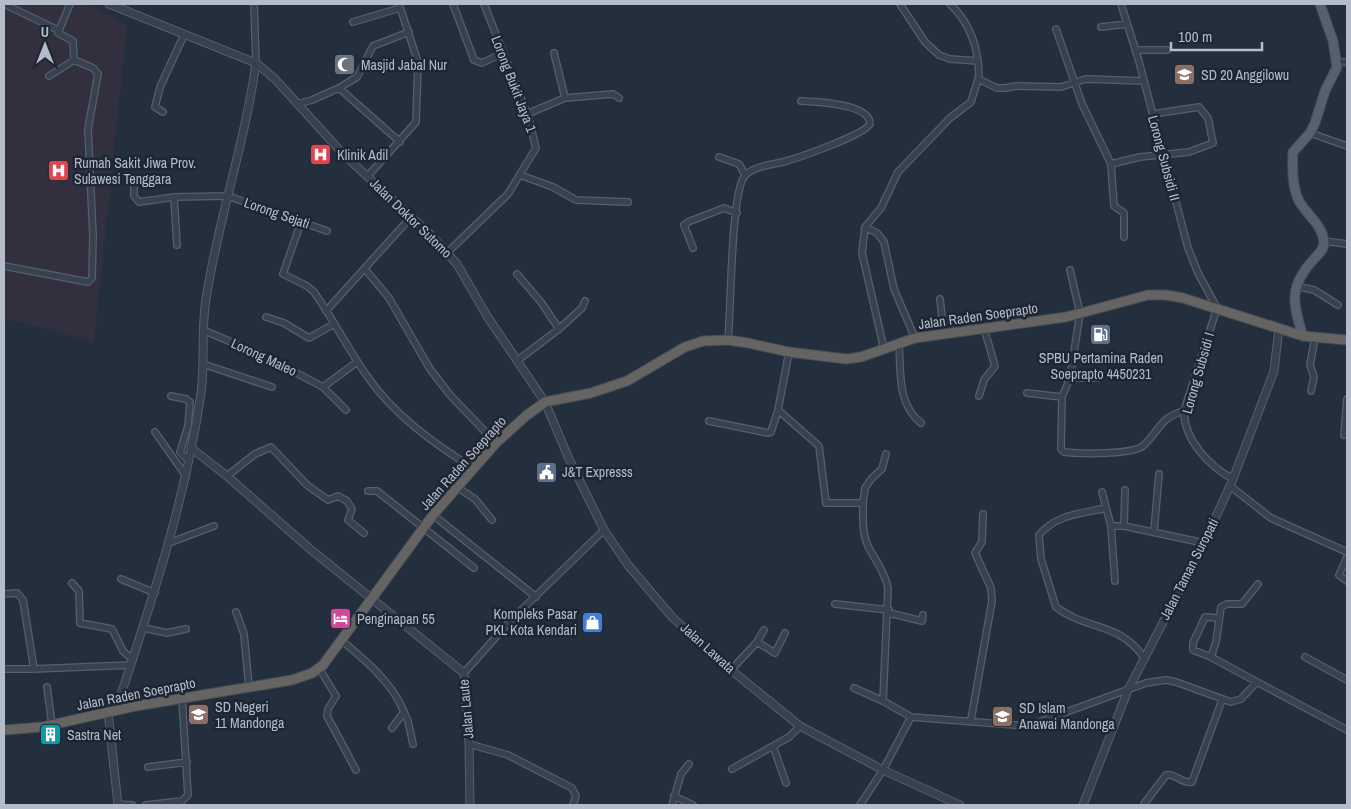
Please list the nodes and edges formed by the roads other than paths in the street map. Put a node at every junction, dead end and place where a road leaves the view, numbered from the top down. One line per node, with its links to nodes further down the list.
1 (4, 4): 16 (street)
2 (70, 4): 16 (street)
3 (109, 4): 18 (street, Jalan Doktor Sutomo)
4 (254, 4): 26 (street)
5 (453, 4): 22 (street)
6 (484, 4): 22 (street, Lorong Bukit Jaya 1)
7 (900, 4): 24 (street)
8 (950, 4): 24 (street)
9 (1121, 4): 13 (street, Lorong Subsidi II)
10 (1320, 4): 25 (main road)
11 (400, 6): 12 (street); 17 (street)
12 (353, 22)
13 (1127, 24): 14 (street); 19 (street, Lorong Subsidi II)
14 (1101, 27)
15 (1056, 29): 30 (street)
16 (58, 30): 23 (street)
17 (409, 32): 31 (street); 40 (street)
18 (184, 35): 26 (street, Jalan Doktor Sutomo); 36 (street)
19 (1135, 50): 20 (street); 29 (street, Lorong Subsidi II)
20 (1167, 50)
21 (554, 53): 32 (street)
22 (503, 54): 37 (street, Lorong Bukit Jaya 1)
23 (74, 60): 27 (street); 63 (street)
24 (978, 61): 28 (street)
25 (1342, 62): 39 (main road)
26 (256, 63): 35 (street, Jalan Doktor Sutomo); 49 (street)
27 (49, 76)
28 (978, 78): 30 (street); 55 (street)
29 (1144, 81): 30 (street); 38 (street, Lorong Subsidi II)
30 (1074, 83): 44 (street)
31 (339, 88): 35 (street); 40 (street)
32 (565, 98): 33 (street); 37 (street)
33 (619, 98)
34 (801, 101): 46 (street)
35 (297, 104): 47 (street, Jalan Doktor Sutomo)
36 (163, 112)
37 (527, 114): 45 (street, Lorong Bukit Jaya 1)
38 (1153, 114): 42 (street, Lorong Subsidi II); 42 (street)
39 (1310, 133): 41 (street); 58 (main road)
40 (400, 142): 47 (street)
41 (1347, 146)
42 (1164, 156): 44 (street); 71 (street, Lorong Subsidi II)
43 (718, 157): 46 (street)
44 (1111, 164): 57 (street)
45 (520, 175): 51 (street); 62 (street, Lorong Bukit Jaya 1)
46 (745, 175): 52 (street)
47 (367, 177): 53 (street, Jalan Doktor Sutomo)
48 (134, 179): 50 (street, Lorong Sejati)
49 (228, 196): 50 (street, Lorong Sejati); 54 (street, Lorong Sejati); 79 (street)
50 (174, 197): 60 (street)
51 (628, 202)
52 (737, 213): 61 (street); 84 (street)
53 (412, 216): 62 (street, Jalan Doktor Sutomo); 64 (street)
54 (301, 222): 56 (street, Lorong Sejati); 72 (street)
55 (865, 227): 83 (street); 87 (street)
56 (327, 231)
57 (1124, 238)
58 (1324, 241): 59 (street); 67 (main road)
59 (1347, 244)
60 (177, 245)
61 (693, 248)
62 (448, 252): 89 (street, Jalan Doktor Sutomo)
63 (4, 266)
64 (365, 269): 72 (street); 110 (street)
65 (1070, 270): 73 (street)
66 (517, 274): 78 (street)
67 (1295, 286): 70 (street); 81 (main road)
68 (940, 299): 80 (street)
69 (585, 301): 78 (street)
70 (1338, 305)
71 (1217, 308): 73 (highway, Jalan Raden Soeprapto); 77 (highway, Jalan Raden Soeprapto); 105 (street, Lorong Subsidi I)
72 (326, 311): 75 (street)
73 (1080, 313): 76 (highway, Jalan Raden Soeprapto); 92 (street)
74 (266, 317): 75 (street)
75 (334, 324): 90 (street)
76 (984, 328): 80 (highway, Jalan Raden Soeprapto); 99 (street)
77 (1279, 328): 81 (highway, Jalan Raden Soeprapto); 118 (street, Jalan Taman Suropati)
78 (559, 329): 89 (street)
79 (203, 330): 91 (street); 94 (street, Lorong Maleo)
80 (967, 330): 83 (highway, Jalan Raden Soeprapto)
81 (1303, 336): 82 (highway, Jalan Raden Soeprapto)
82 (1315, 337): 85 (highway, Jalan Raden Soeprapto); 96 (street)
83 (915, 338): 86 (highway, Jalan Raden Soeprapto)
84 (728, 340): 88 (highway, Jalan Raden Soeprapto); 102 (highway, Jalan Raden Soeprapto)
85 (1347, 340)
86 (899, 344): 87 (highway, Jalan Raden Soeprapto); 107 (street)
87 (884, 349): 88 (highway, Jalan Raden Soeprapto)
88 (789, 352): 104 (street)
89 (518, 360): 102 (street, Jalan Doktor Sutomo)
90 (357, 362): 94 (street); 114 (street)
91 (203, 364): 95 (street); 111 (street)
92 (1070, 378): 93 (street); 100 (street)
93 (1097, 378)
94 (323, 386): 103 (street, Lorong Maleo)
95 (272, 388)
96 (1311, 391)
97 (1027, 393): 100 (street)
98 (172, 396): 113 (street)
99 (979, 396)
100 (1062, 397): 105 (street)
101 (1347, 399): 109 (street)
102 (545, 402): 110 (highway, Jalan Raden Soeprapto); 132 (street, Jalan Lawata)
103 (346, 410)
104 (778, 410): 106 (street); 123 (street)
105 (1184, 411): 118 (street, Lorong Subsidi I)
106 (710, 421)
107 (921, 423)
108 (155, 432): 116 (street)
109 (1344, 435)
110 (496, 443): 114 (highway, Jalan Raden Soeprapto)
111 (191, 448): 113 (street); 117 (street, Jalan Laute)
112 (886, 454): 123 (street)
113 (189, 461): 116 (street)
114 (473, 468): 119 (highway, Jalan Raden Soeprapto)
115 (1159, 474): 133 (street)
116 (186, 476): 135 (street)
117 (227, 476): 134 (street); 147 (street, Jalan Laute)
118 (1231, 482): 136 (street, Jalan Taman Suropati); 137 (street, Lorong Subsidi I)
119 (457, 487): 126 (highway, Jalan Raden Soeprapto); 127 (street)
120 (1125, 490): 130 (street)
121 (368, 491): 131 (street)
122 (1102, 492): 124 (street)
123 (863, 503): 150 (street)
124 (1106, 508): 129 (street); 161 (street)
125 (983, 514): 181 (street)
126 (432, 515): 131 (highway, Jalan Raden Soeprapto); 148 (street)
127 (492, 520)
128 (214, 526): 135 (street)
129 (1111, 526): 130 (street); 141 (street)
130 (1124, 526): 133 (street)
131 (422, 528): 139 (street); 147 (highway, Jalan Raden Soeprapto)
132 (604, 530): 148 (street); 167 (street, Jalan Lawata)
133 (1154, 531): 136 (street)
134 (364, 533)
135 (169, 543): 145 (street)
136 (1204, 543): 161 (street, Jalan Taman Suropati)
137 (1347, 552)
138 (1347, 557): 142 (street)
139 (474, 568)
140 (120, 580): 145 (street)
141 (1115, 581)
142 (1347, 581)
143 (72, 583): 163 (street)
144 (1258, 584): 153 (street)
145 (155, 593): 154 (street)
146 (4, 594): 166 (street)
147 (371, 596): 158 (highway, Jalan Raden Soeprapto); 168 (street, Jalan Laute)
148 (536, 597): 168 (street)
149 (836, 604): 150 (street)
150 (889, 611): 152 (street); 176 (street)
151 (236, 612): 172 (street)
152 (923, 615)
153 (1218, 618): 162 (street); 162 (street)
154 (144, 628): 155 (street); 163 (street)
155 (186, 629)
156 (764, 630): 159 (street)
157 (785, 633): 159 (street)
158 (341, 640): 164 (highway, Jalan Raden Soeprapto); 179 (street)
159 (757, 642): 167 (street)
160 (1305, 657): 169 (street)
161 (1144, 658): 174 (street, Jalan Taman Suropati)
162 (1211, 658): 170 (street)
163 (132, 663): 166 (street); 178 (street)
164 (319, 668): 172 (highway, Jalan Raden Soeprapto); 194 (street)
165 (4, 669): 166 (street)
166 (34, 669)
167 (731, 670): 183 (street, Jalan Lawata)
168 (464, 673): 188 (street, Jalan Laute)
169 (1347, 680)
170 (1257, 682): 177 (street); 186 (street)
171 (47, 687): 182 (street)
172 (250, 687): 175 (highway, Jalan Raden Soeprapto)
173 (854, 688): 176 (street)
174 (1128, 690): 177 (street); 181 (street); 208 (street, Jalan Taman Suropati)
175 (182, 698): 178 (highway, Jalan Raden Soeprapto); 190 (street)
176 (883, 700): 180 (street)
177 (1222, 700): 199 (street)
178 (112, 711): 182 (highway, Jalan Raden Soeprapto); 198 (street)
179 (404, 712): 184 (street); 187 (street)
180 (911, 717): 181 (street); 195 (street)
181 (971, 720)
182 (52, 725): 185 (highway, Jalan Raden Soeprapto)
183 (800, 726): 189 (street); 195 (street, Jalan Lawata)
184 (392, 728)
185 (4, 730)
186 (1347, 730)
187 (413, 744)
188 (469, 744): 202 (street, Jalan Laute); 203 (street)
189 (773, 746): 193 (street); 196 (street)
190 (187, 762): 192 (street); 201 (street)
191 (689, 764): 197 (street)
192 (148, 767)
193 (732, 769)
194 (356, 770)
195 (883, 770): 206 (street); 207 (street, Jalan Lawata)
196 (786, 783)
197 (674, 796): 204 (street); 205 (street)
198 (117, 804): 200 (street)
199 (1144, 804)
200 (132, 805)
201 (146, 805)
202 (470, 805)
203 (573, 805)
204 (672, 805)
205 (693, 805)
206 (860, 805)
207 (960, 805)
208 (1083, 805)

